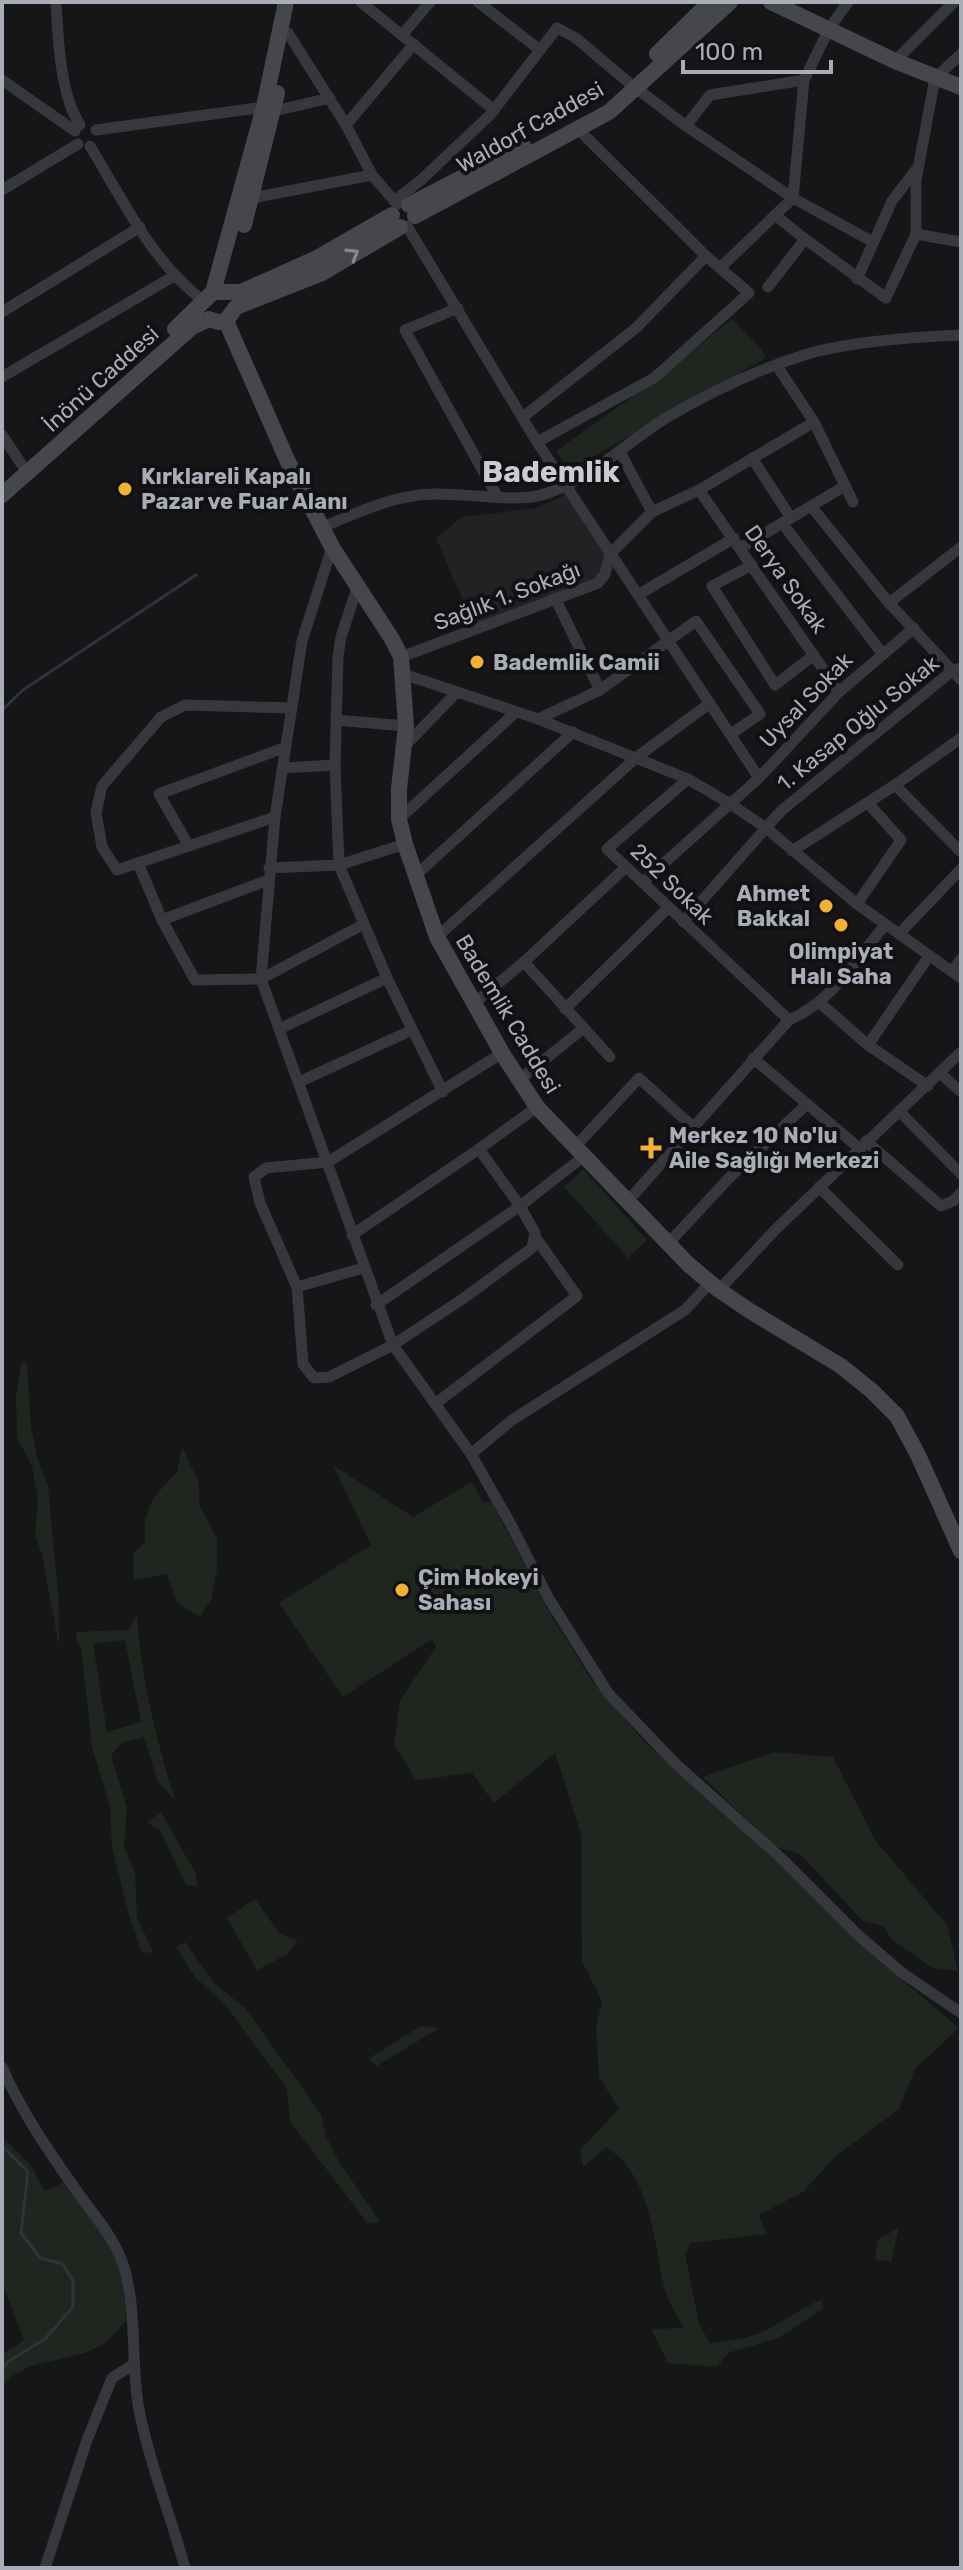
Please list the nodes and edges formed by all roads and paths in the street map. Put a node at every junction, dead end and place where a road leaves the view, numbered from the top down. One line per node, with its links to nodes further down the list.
1 (56, 2): 32 (street)
2 (286, 2): 28 (main road, İnönü Caddesi)
3 (292, 2): 15 (main road, İnönü Caddesi)
4 (361, 2): 16 (street)
5 (421, 2): 13 (street)
6 (430, 2): 16 (street)
7 (478, 2): 18 (street)
8 (710, 2): 24 (main road, Waldorf Caddesi)
9 (730, 2): 24 (main road, Waldorf Caddesi)
10 (771, 2): 14 (main road)
11 (848, 2): 14 (street)
12 (947, 4): 20 (street)
13 (409, 16)
14 (829, 29): 20 (main road); 23 (street)
15 (288, 33): 27 (street); 28 (main road, İnönü Caddesi)
16 (403, 34): 17 (street)
17 (414, 44): 29 (street); 30 (street)
18 (540, 50): 24 (street); 29 (street)
19 (961, 54): 21 (street)
20 (895, 61): 21 (main road)
21 (935, 78): 25 (main road); 36 (street)
22 (2, 80): 26 (street)
23 (804, 80): 31 (street); 40 (street)
24 (632, 85): 31 (street); 33 (main road, Waldorf Caddesi); 41 (main road, Waldorf Caddesi)
25 (961, 87)
26 (8, 90): 32 (street)
27 (330, 98): 28 (street); 30 (street)
28 (269, 109): 34 (street); 39 (main road, İnönü Caddesi); 53 (main road, İnönü Caddesi)
29 (494, 110): 41 (street)
30 (346, 125): 37 (street)
31 (686, 126): 40 (street)
32 (78, 128): 34 (street); 35 (street)
33 (578, 129): 41 (main road, Waldorf Caddesi); 48 (street)
34 (96, 130): 35 (street)
35 (84, 145): 38 (street); 43 (street)
36 (919, 165): 44 (street); 46 (street)
37 (372, 175): 39 (street); 41 (street)
38 (2, 190)
39 (252, 198): 53 (main road, İnönü Caddesi)
40 (793, 198): 42 (street); 46 (street)
41 (402, 213): 53 (main road, Waldorf Caddesi); 54 (street)
42 (775, 215): 45 (street); 49 (street)
43 (140, 227): 50 (street); 55 (street)
44 (916, 234): 47 (street); 51 (street)
45 (805, 239): 51 (street); 52 (street)
46 (873, 242): 51 (street)
47 (961, 242)
48 (706, 256): 49 (street); 59 (street)
49 (721, 267): 62 (street)
50 (174, 276): 53 (street); 58 (street)
51 (857, 279)
52 (768, 287)
53 (221, 306): 65 (main road, İnönü Caddesi); 70 (main road, İnönü Caddesi); 76 (main road, Bademlik Caddesi)
54 (458, 308): 59 (street); 71 (street)
55 (2, 312)
56 (961, 335): 57 (street)
57 (777, 366): 60 (street); 63 (street)
58 (2, 377)
59 (523, 417): 62 (street)
60 (814, 422): 64 (street, Sağlık 1. Sokağı); 68 (street)
61 (2, 435): 65 (street)
62 (537, 442): 67 (street)
63 (620, 452): 67 (street); 74 (street)
64 (752, 458): 69 (street, Sağlık 1. Sokağı); 75 (street)
65 (22, 465): 66 (main road, İnönü Caddesi)
66 (2, 482)
67 (565, 486): 71 (street); 80 (street)
68 (845, 486): 72 (street); 73 (street)
69 (699, 490): 74 (street, Sağlık 1. Sokağı); 77 (street, Derya Sokak)
70 (2, 495)
71 (497, 496): 76 (street)
72 (853, 502)
73 (811, 506): 75 (street); 85 (street)
74 (652, 512): 80 (street, Sağlık 1. Sokağı)
75 (786, 521): 77 (street); 88 (street)
76 (323, 527): 78 (main road, Bademlik Caddesi)
77 (737, 543): 81 (street, Derya Sokak); 83 (street)
78 (332, 547): 82 (main road, Bademlik Caddesi); 97 (street)
79 (959, 553): 85 (street)
80 (610, 554): 83 (street); 84 (street, Sağlık 1. Sokağı)
81 (752, 565): 89 (street, Derya Sokak); 89 (street)
82 (357, 588): 90 (main road, Bademlik Caddesi); 100 (street)
83 (638, 595): 87 (street)
84 (555, 598): 90 (street, Sağlık 1. Sokağı); 93 (street)
85 (889, 603): 86 (street)
86 (914, 628): 88 (street, Uysal Sokak); 91 (street)
87 (669, 641): 93 (street); 96 (street); 103 (street)
88 (882, 653): 94 (street, Uysal Sokak)
89 (814, 655): 94 (street, Derya Sokak)
90 (402, 666): 95 (street); 101 (main road, Bademlik Caddesi)
91 (957, 669): 92 (street); 117 (street, 1. Kasap Oğlu Sokak)
92 (961, 680)
93 (600, 690): 99 (street)
94 (839, 692): 110 (street, Uysal Sokak)
95 (456, 693): 98 (street); 106 (street)
96 (710, 703): 103 (street); 107 (street)
97 (292, 708): 105 (street); 122 (street)
98 (516, 712): 99 (street); 116 (street)
99 (538, 719): 102 (street)
100 (336, 720): 101 (street); 108 (street)
101 (406, 726): 106 (main road, Bademlik Caddesi)
102 (573, 732): 107 (street); 127 (street)
103 (731, 734): 110 (street)
104 (961, 738): 112 (street)
105 (286, 747): 109 (street); 119 (street)
106 (403, 748): 116 (main road, Bademlik Caddesi)
107 (637, 757): 111 (street); 136 (street)
108 (335, 765): 109 (street); 123 (street)
109 (283, 768): 115 (street)
110 (759, 778): 113 (street, Uysal Sokak)
111 (688, 779): 113 (street); 124 (street, 252 Sokak)
112 (895, 785): 114 (street); 121 (street)
113 (729, 803): 117 (street); 128 (street, Uysal Sokak)
114 (868, 803): 120 (street); 129 (street)
115 (275, 817): 119 (street); 126 (street)
116 (399, 819): 118 (main road, Bademlik Caddesi)
117 (766, 828): 120 (street); 132 (street, 1. Kasap Oğlu Sokak)
118 (405, 844): 123 (street); 127 (main road, Bademlik Caddesi)
119 (189, 846): 122 (street)
120 (792, 851): 129 (street)
121 (961, 852)
122 (138, 863): 131 (street)
123 (339, 865): 126 (street); 133 (street)
124 (626, 867): 128 (street, 252 Sokak); 139 (street)
125 (961, 869): 135 (street)
126 (269, 874): 131 (street); 142 (street)
127 (416, 875): 136 (main road, Bademlik Caddesi)
128 (643, 882): 130 (street, 252 Sokak)
129 (857, 904): 134 (street)
130 (668, 908): 132 (street, 252 Sokak); 145 (street)
131 (162, 920): 142 (street)
132 (683, 922): 146 (street, 252 Sokak)
133 (364, 924): 141 (street); 142 (street)
134 (885, 925): 135 (street); 143 (street)
135 (899, 934): 137 (street)
136 (437, 937): 144 (main road, Bademlik Caddesi)
137 (929, 956): 140 (street); 150 (street)
138 (961, 959): 140 (street)
139 (524, 962): 144 (street); 145 (street)
140 (957, 974)
141 (387, 978): 148 (street); 149 (street)
142 (261, 979): 148 (street)
143 (820, 1003): 146 (street); 150 (street)
144 (473, 1004): 152 (main road, Bademlik Caddesi)
145 (565, 1009): 147 (street)
146 (789, 1020): 154 (street)
147 (584, 1028): 153 (street); 156 (street)
148 (279, 1029): 157 (street)
149 (412, 1030): 157 (street); 159 (street)
150 (868, 1045): 158 (street)
151 (961, 1052): 155 (street)
152 (502, 1053): 156 (main road, Bademlik Caddesi); 159 (street)
153 (610, 1057)
154 (753, 1058): 161 (street); 164 (street)
155 (941, 1074): 158 (street); 160 (street)
156 (519, 1080): 162 (main road, Bademlik Caddesi)
157 (299, 1082): 168 (street)
158 (928, 1086): 163 (street)
159 (443, 1092): 168 (street)
160 (961, 1092)
161 (807, 1104): 165 (street); 176 (street)
162 (537, 1107): 166 (street); 167 (main road, Bademlik Caddesi)
163 (899, 1111): 165 (street); 169 (street)
164 (693, 1127): 167 (street); 172 (street)
165 (863, 1144): 170 (street); 171 (street)
166 (479, 1149): 173 (street); 174 (street)
167 (578, 1153): 172 (main road, Bademlik Caddesi); 173 (street)
168 (328, 1162): 174 (street); 179 (street)
169 (961, 1174)
170 (819, 1187): 177 (street); 180 (street)
171 (961, 1193)
172 (627, 1202): 176 (main road, Bademlik Caddesi)
173 (520, 1206): 175 (street); 181 (street)
174 (352, 1235): 178 (street)
175 (536, 1238): 182 (street); 183 (street)
176 (667, 1245): 180 (main road, Bademlik Caddesi)
177 (898, 1265)
178 (363, 1268): 179 (street); 181 (street)
179 (297, 1287): 182 (street)
180 (715, 1287): 184 (street); 185 (main road, Bademlik Caddesi)
181 (376, 1305): 182 (street)
182 (393, 1345): 183 (street)
183 (435, 1404): 184 (street)
184 (471, 1454): 186 (street)
185 (961, 1551)
186 (961, 2013)
187 (2, 2067): 188 (street)
188 (134, 2364): 189 (street); 190 (street)
189 (45, 2568)
190 (185, 2568)

